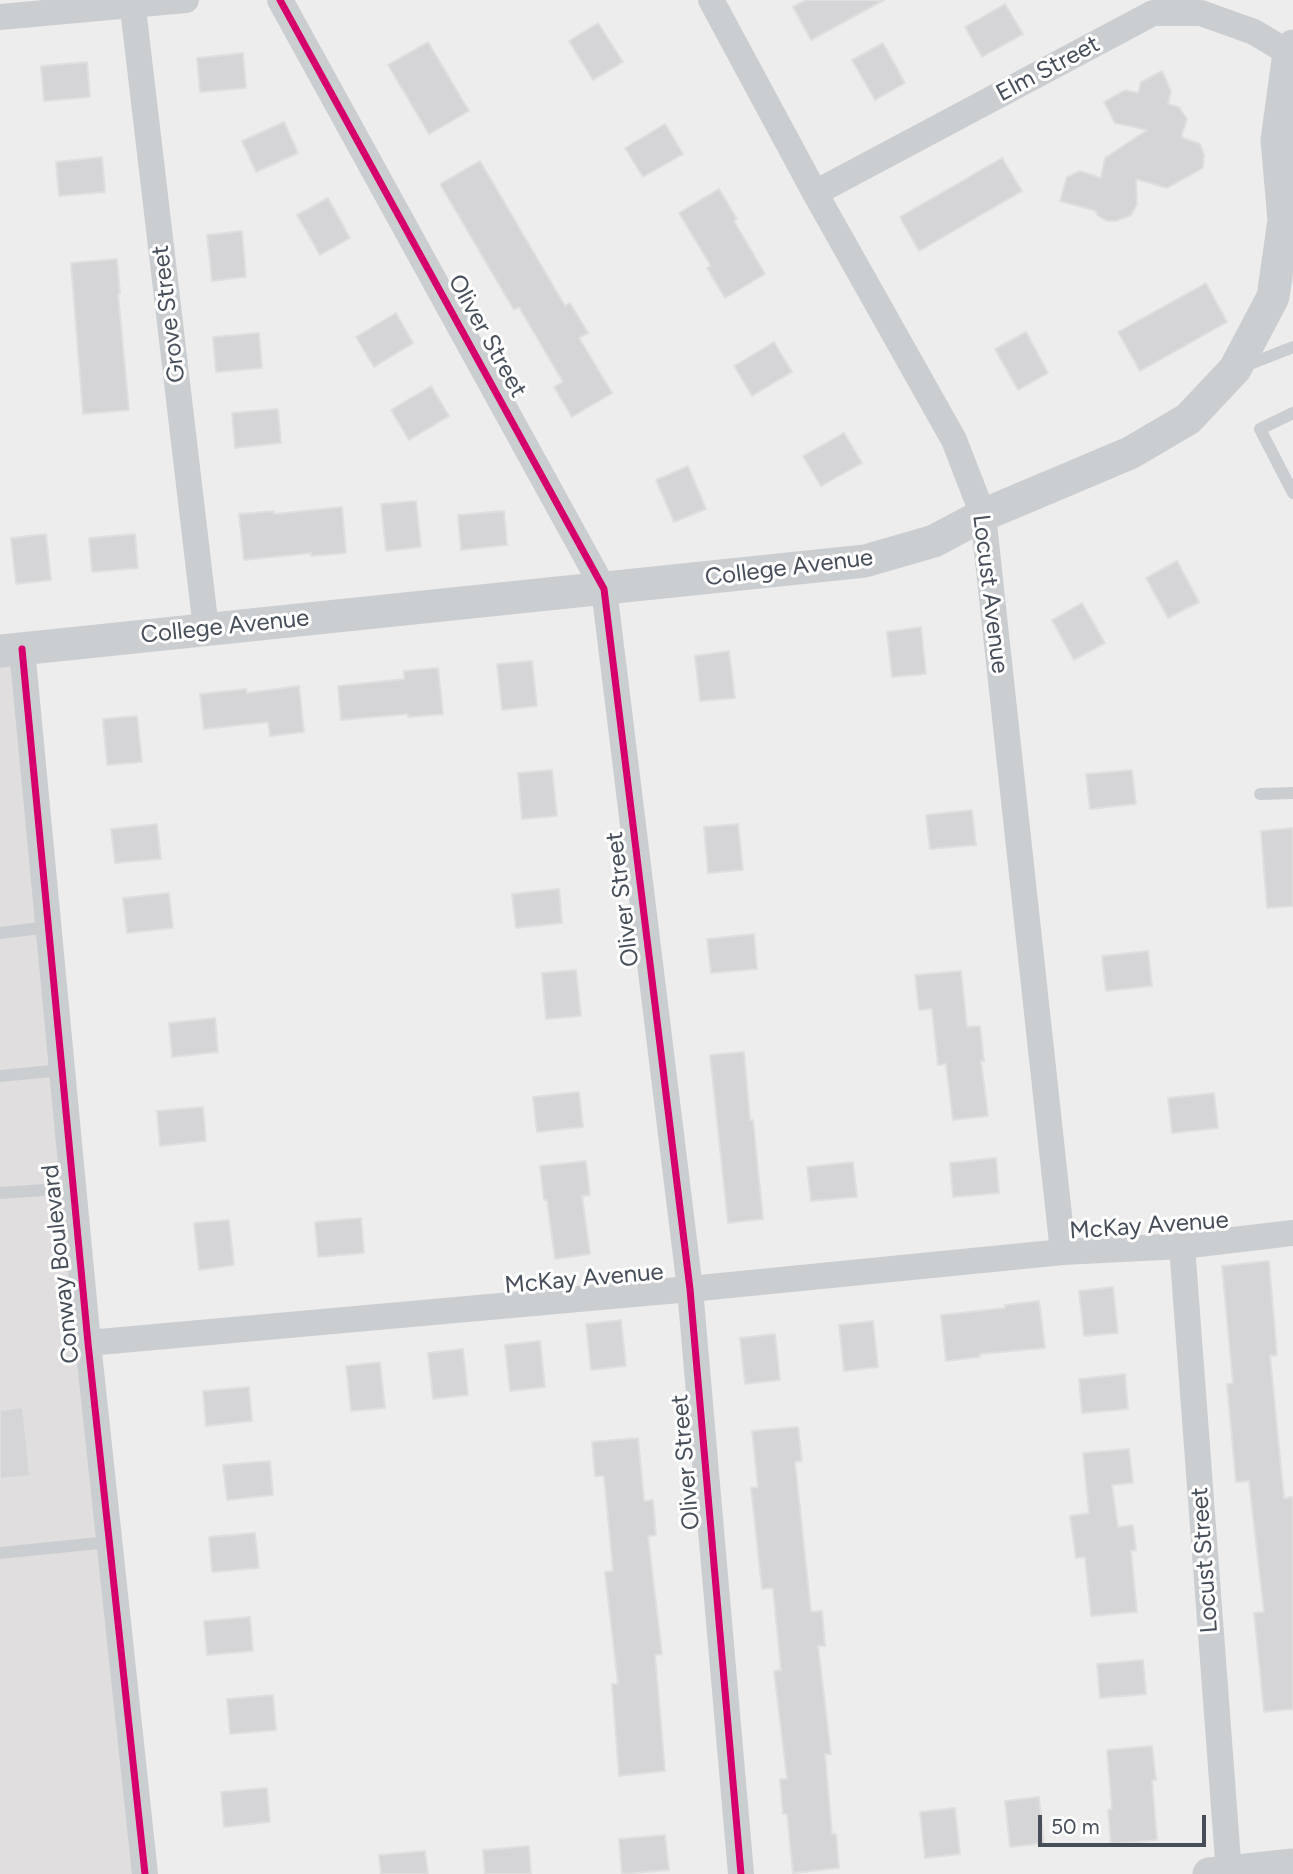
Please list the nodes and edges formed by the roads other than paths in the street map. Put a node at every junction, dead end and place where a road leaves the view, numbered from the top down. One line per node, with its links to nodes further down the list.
1 (186, 0): 4 (street)
2 (280, 0): 14 (street, Oliver Street)
3 (711, 0): 8 (street, Locust Avenue)
4 (132, 3): 5 (street); 15 (street, Grove Street)
5 (0, 17)
6 (1291, 49): 7 (street, College Avenue); 8 (street, Elm Street)
7 (1285, 142): 10 (street, College Avenue)
8 (815, 193): 13 (street, Locust Avenue)
9 (1293, 348): 10 (lane)
10 (1235, 369): 13 (street, College Avenue)
11 (1293, 413): 12 (lane)
12 (1293, 493)
13 (983, 515): 14 (street, College Avenue); 27 (street, Locust Avenue)
14 (604, 589): 15 (street, College Avenue); 28 (street, Oliver Street)
15 (206, 629): 16 (street, College Avenue)
16 (11, 650): 19 (street, Conway Boulevard)
17 (1293, 793): 18 (lane)
18 (1260, 794)
19 (48, 927): 20 (lane); 21 (street, Conway Boulevard)
20 (0, 933)
21 (62, 1070): 22 (lane); 23 (street, Conway Boulevard)
22 (0, 1076)
23 (73, 1188): 24 (lane); 29 (street, Conway Boulevard)
24 (0, 1193)
25 (1293, 1233): 26 (street, McKay Avenue)
26 (1182, 1246): 27 (street, McKay Avenue); 33 (street, Locust Street)
27 (1063, 1252): 28 (street, McKay Avenue)
28 (690, 1289): 29 (street, McKay Avenue); 35 (street, Oliver Street)
29 (88, 1343): 30 (street, Conway Boulevard)
30 (109, 1542): 31 (lane); 34 (street, Conway Boulevard)
31 (0, 1553)
32 (1293, 1865): 33 (street)
33 (1222, 1873)
34 (145, 1874)
35 (741, 1874)

